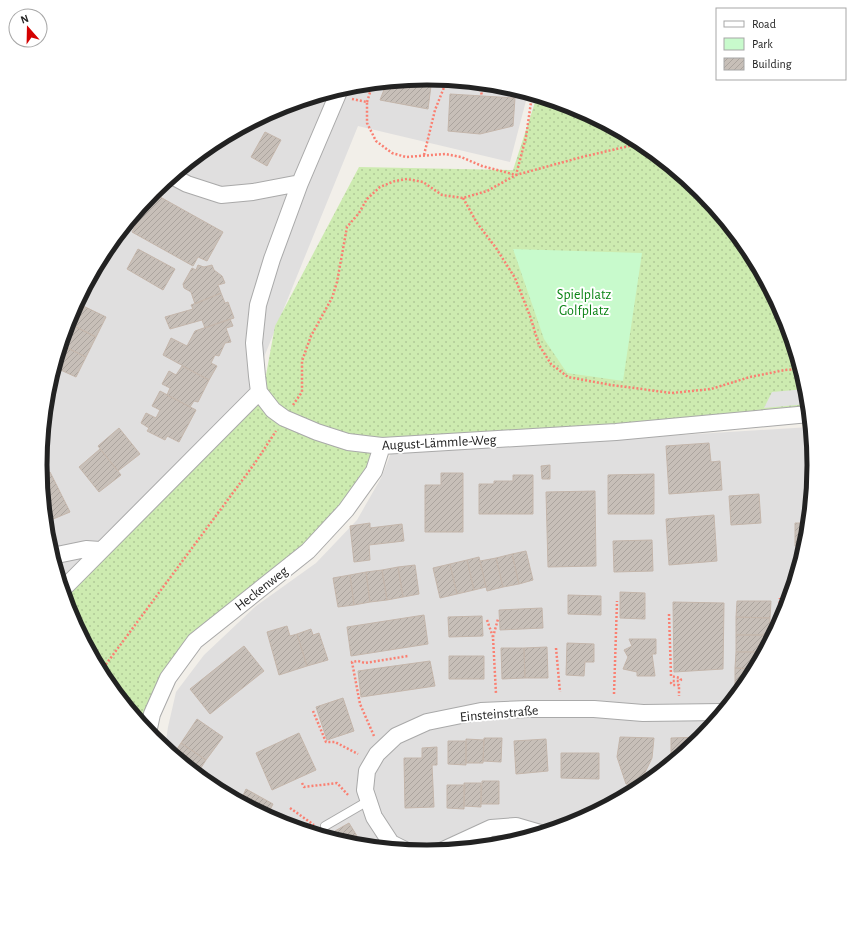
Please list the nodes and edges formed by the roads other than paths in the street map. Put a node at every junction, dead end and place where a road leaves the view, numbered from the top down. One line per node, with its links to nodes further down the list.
1 (337, 96): 3 (street)
2 (177, 178): 3 (street)
3 (300, 183): 4 (street)
4 (259, 392): 6 (street, August-Lämmle-Weg); 7 (street)
5 (804, 414): 6 (street, August-Lämmle-Weg)
6 (382, 446): 11 (street, Heckenweg)
7 (100, 550): 8 (street); 9 (street)
8 (58, 555)
9 (66, 585)
10 (716, 712): 12 (street, Einsteinstraße)
11 (150, 725)
12 (363, 804): 13 (lane); 15 (street, Einsteinstraße)
13 (322, 828)
14 (531, 830): 16 (street)
15 (386, 843)
16 (460, 843)

